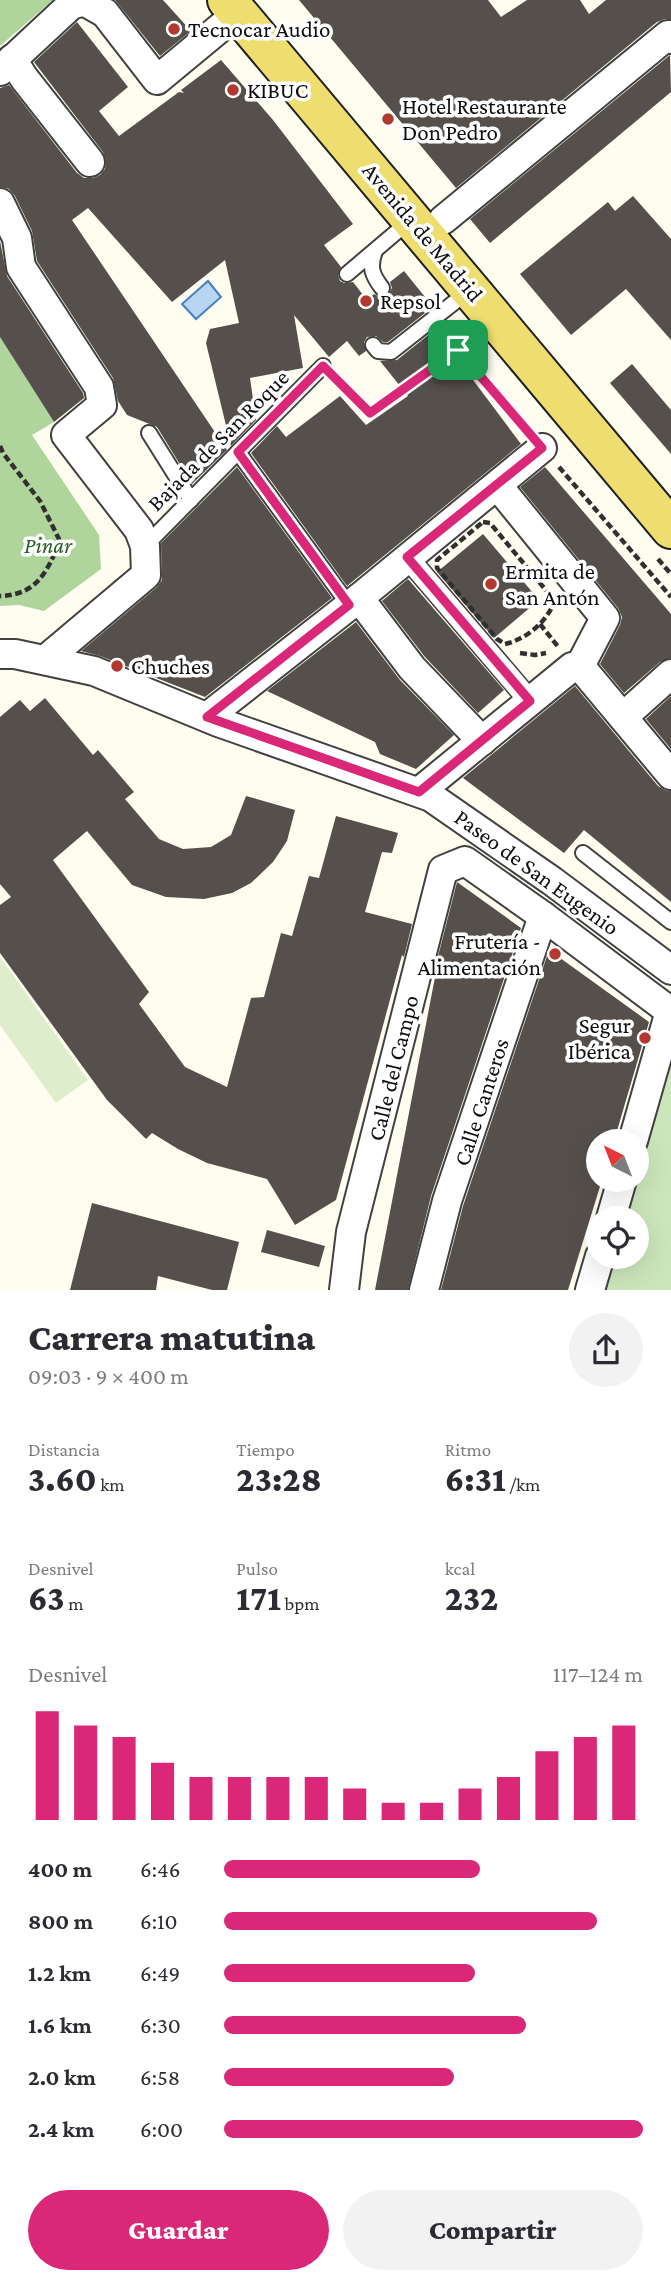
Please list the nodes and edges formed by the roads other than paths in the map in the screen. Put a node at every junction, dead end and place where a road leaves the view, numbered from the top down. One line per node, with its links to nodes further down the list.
1 (242, 4): 3 (street); 6 (main road, Avenida de Madrid); 7 (main road, Avenida de Madrid)
2 (670, 36): 7 (street)
3 (6, 65): 4 (street)
4 (90, 162)
5 (0, 203): 23 (street)
6 (405, 212): 8 (lane); 11 (main road, Avenida de Madrid)
7 (443, 220): 20 (main road, Avenida de Madrid)
8 (376, 250): 9 (lane); 10 (lane)
9 (347, 274)
10 (382, 288)
11 (471, 289): 13 (lane); 22 (main road, Avenida de Madrid)
12 (407, 319): 13 (lane)
13 (425, 325): 14 (lane)
14 (373, 345)
15 (323, 366): 18 (lane, Bajada de San Roque)
16 (149, 433): 21 (lane)
17 (542, 448): 19 (street)
18 (238, 452): 21 (lane, Bajada de San Roque); 25 (lane)
19 (498, 486): 24 (street); 28 (street)
20 (671, 491)
21 (191, 500): 23 (lane, Bajada de San Roque)
22 (671, 529)
23 (145, 546): 27 (street)
24 (407, 557): 25 (street); 30 (street)
25 (354, 601): 31 (street); 33 (street)
26 (0, 654): 27 (street, Paseo de San Eugenio)
27 (45, 660): 31 (street, Paseo de San Eugenio)
28 (580, 666): 30 (street); 32 (street)
29 (671, 674): 32 (street)
30 (530, 701): 33 (street)
31 (207, 717): 35 (street, Paseo de San Eugenio)
32 (623, 717): 34 (street)
33 (482, 741): 35 (street)
34 (671, 775)
35 (419, 792): 40 (street, Paseo de San Eugenio)
36 (583, 853): 39 (lane)
37 (465, 861): 38 (street, Paseo de San Eugenio); 44 (street, Calle del Campo)
38 (543, 916): 41 (street, Paseo de San Eugenio); 45 (street, Calle Canteros)
39 (671, 922)
40 (671, 970)
41 (670, 1012): 42 (street)
42 (636, 1129)
43 (596, 1269): 46 (street)
44 (344, 1290)
45 (424, 1290)
46 (590, 1290)

